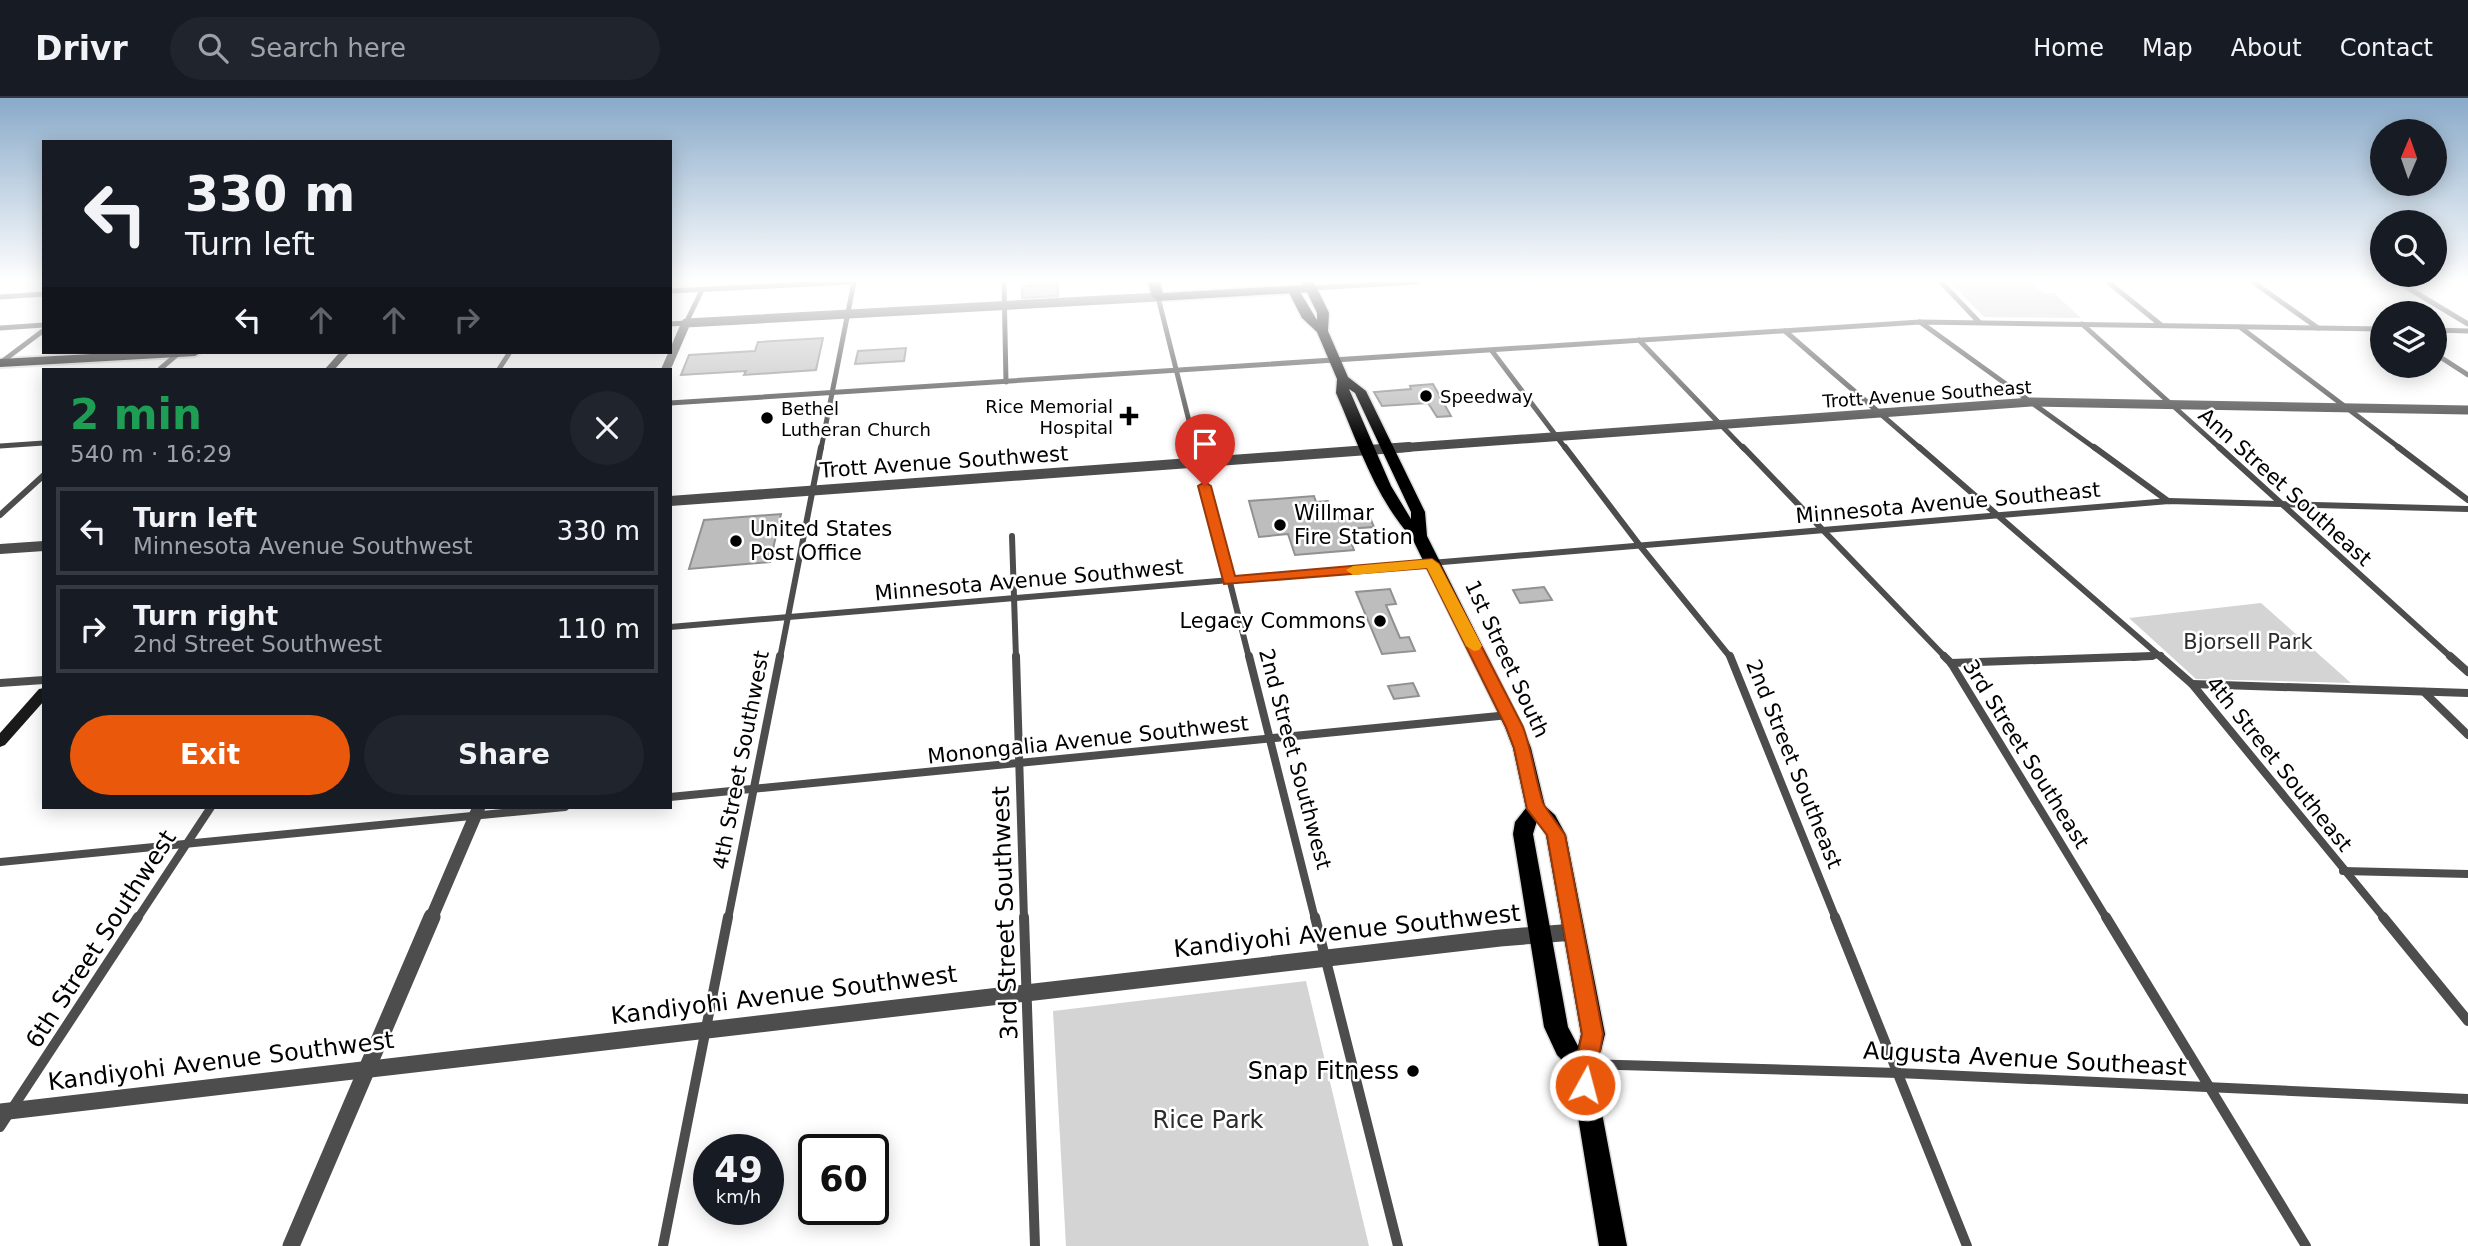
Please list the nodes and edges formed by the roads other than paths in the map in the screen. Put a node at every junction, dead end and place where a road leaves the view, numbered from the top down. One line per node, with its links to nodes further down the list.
1 (34, 336): 19 (street)
2 (681, 336): 22 (street)
3 (843, 336): 27 (street, 4th Street Southwest)
4 (1005, 336): 26 (street)
5 (1167, 336): 23 (street, 2nd Street Southwest)
6 (1324, 336): 17 (main road, 1st Street South)
7 (1711, 336): 12 (street)
8 (1790, 336): 33 (street, 4th Street Southeast)
9 (1939, 336): 28 (street)
10 (2095, 336): 30 (street, Ann Street Southeast)
11 (2251, 336): 31 (street)
12 (1639, 340): 13 (street); 34 (street, 3rd Street Southeast)
13 (1492, 351): 17 (street); 35 (street, 2nd Street Southeast)
14 (146, 354): 19 (highway)
15 (177, 354): 20 (street)
16 (343, 354): 21 (main road)
17 (1335, 360): 23 (street); 25 (main road, 1st Street South)
18 (2447, 361): 24 (street)
19 (0, 363)
20 (161, 368)
21 (331, 368)
22 (666, 368)
23 (1175, 370): 26 (street); 40 (street, 2nd Street Southwest)
24 (2468, 375)
25 (1343, 379): 38 (main road, 1st Street South); 39 (main road, 1st Street South)
26 (1006, 382): 27 (street)
27 (832, 393): 29 (street); 42 (street, 4th Street Southwest)
28 (2031, 402): 30 (street, Trott Avenue Southeast); 33 (street, Trott Avenue Southeast); 45 (street)
29 (672, 403)
30 (2170, 404): 31 (street, Trott Avenue Southeast); 46 (street, Ann Street Southeast)
31 (2346, 407): 32 (street, Trott Avenue Southeast); 43 (street)
32 (2468, 410)
33 (1879, 413): 34 (street, Trott Avenue Southeast); 49 (street, 4th Street Southeast)
34 (1720, 425): 35 (street, Trott Avenue Southeast); 50 (street, 3rd Street Southeast)
35 (1558, 437): 38 (street, Trott Avenue Southeast); 54 (street, 2nd Street Southeast)
36 (42, 443): 37 (street)
37 (0, 446)
38 (1389, 450): 39 (street, Trott Avenue Southwest); 52 (main road, 1st Street South)
39 (1368, 452): 40 (street, Trott Avenue Southwest); 52 (main road, 1st Street South)
40 (1199, 463): 42 (street, Trott Avenue Southwest); 57 (street, 2nd Street Southwest)
41 (42, 477): 48 (street)
42 (812, 491): 44 (street, Trott Avenue Southwest); 59 (street, 4th Street Southwest)
43 (2468, 500)
44 (672, 501)
45 (2169, 501): 46 (street, Minnesota Avenue Southeast); 49 (street, Minnesota Avenue Southeast)
46 (2281, 505): 47 (street, Minnesota Avenue Southeast); 63 (street, Ann Street Southeast)
47 (2468, 509)
48 (0, 515)
49 (2001, 516): 50 (street, Minnesota Avenue Southeast); 61 (street, 4th Street Southeast)
50 (1822, 532): 54 (street, Minnesota Avenue Southeast); 62 (street, 3rd Street Southeast)
51 (1012, 536): 58 (street, 3rd Street Southwest)
52 (1419, 536): 56 (main road, 1st Street South)
53 (42, 546): 55 (street)
54 (1641, 547): 56 (street, Minnesota Avenue Southeast); 93 (street, 2nd Street Southeast)
55 (0, 550)
56 (1432, 564): 57 (street, Minnesota Avenue Southwest); 70 (main road, 1st Street South)
57 (1229, 581): 58 (street, Minnesota Avenue Southwest); 72 (street, 2nd Street Southwest)
58 (1015, 599): 59 (street, Minnesota Avenue Southwest); 74 (street, 3rd Street Southwest)
59 (788, 617): 60 (street, Minnesota Avenue Southwest); 75 (street, 4th Street Southwest)
60 (672, 627)
61 (2161, 655): 62 (street); 66 (street, 4th Street Southeast)
62 (1951, 663): 94 (street, 3rd Street Southeast)
63 (2468, 672)
64 (42, 680): 65 (street)
65 (0, 683)
66 (2192, 684): 67 (street); 83 (street, 4th Street Southeast)
67 (2424, 692): 68 (street); 71 (street)
68 (2468, 693)
69 (42, 694): 73 (main road)
70 (1509, 715): 72 (street, Monongalia Avenue Southwest); 79 (main road, 1st Street South)
71 (2468, 734)
72 (1269, 739): 74 (street, Monongalia Avenue Southwest); 87 (street, 2nd Street Southwest)
73 (0, 742)
74 (1019, 764): 75 (street, Monongalia Avenue Southwest); 88 (street, 3rd Street Southwest)
75 (753, 789): 76 (street, Monongalia Avenue Southwest); 90 (street, 4th Street Southwest)
76 (672, 797)
77 (210, 809): 81 (street, 6th Street Southwest)
78 (521, 809): 80 (street)
79 (1536, 809): 85 (main road, 1st Street South); 86 (main road)
80 (477, 811): 81 (street); 92 (street)
81 (187, 843): 82 (street); 96 (street, 6th Street Southwest)
82 (0, 862)
83 (2343, 871): 84 (street); 89 (street, 4th Street Southeast)
84 (2468, 874)
85 (1574, 932): 86 (street, Kandiyohi Avenue Southwest); 91 (main road, 1st Street South)
86 (1540, 935): 87 (street, Kandiyohi Avenue Southwest); 91 (main road)
87 (1326, 958): 88 (street, Kandiyohi Avenue Southwest); 101 (street, 2nd Street Southwest)
88 (1025, 992): 90 (street, Kandiyohi Avenue Southwest); 100 (street, 3rd Street Southwest)
89 (2468, 1021)
90 (706, 1028): 92 (street, Kandiyohi Avenue Southwest); 99 (street, 4th Street Southwest)
91 (1581, 1064): 93 (street, Augusta Avenue Southeast); 102 (main road)
92 (367, 1067): 96 (street, Kandiyohi Avenue Southwest); 98 (street)
93 (1898, 1073): 94 (street, Augusta Avenue Southeast); 103 (street, 2nd Street Southeast)
94 (2211, 1089): 95 (street, Augusta Avenue Southeast); 104 (street, 3rd Street Southeast)
95 (2468, 1099)
96 (5, 1111): 97 (street, 6th Street Southwest)
97 (0, 1127)
98 (291, 1246)
99 (663, 1246)
100 (1035, 1246)
101 (1398, 1246)
102 (1613, 1246)
103 (1967, 1246)
104 (2306, 1246)

